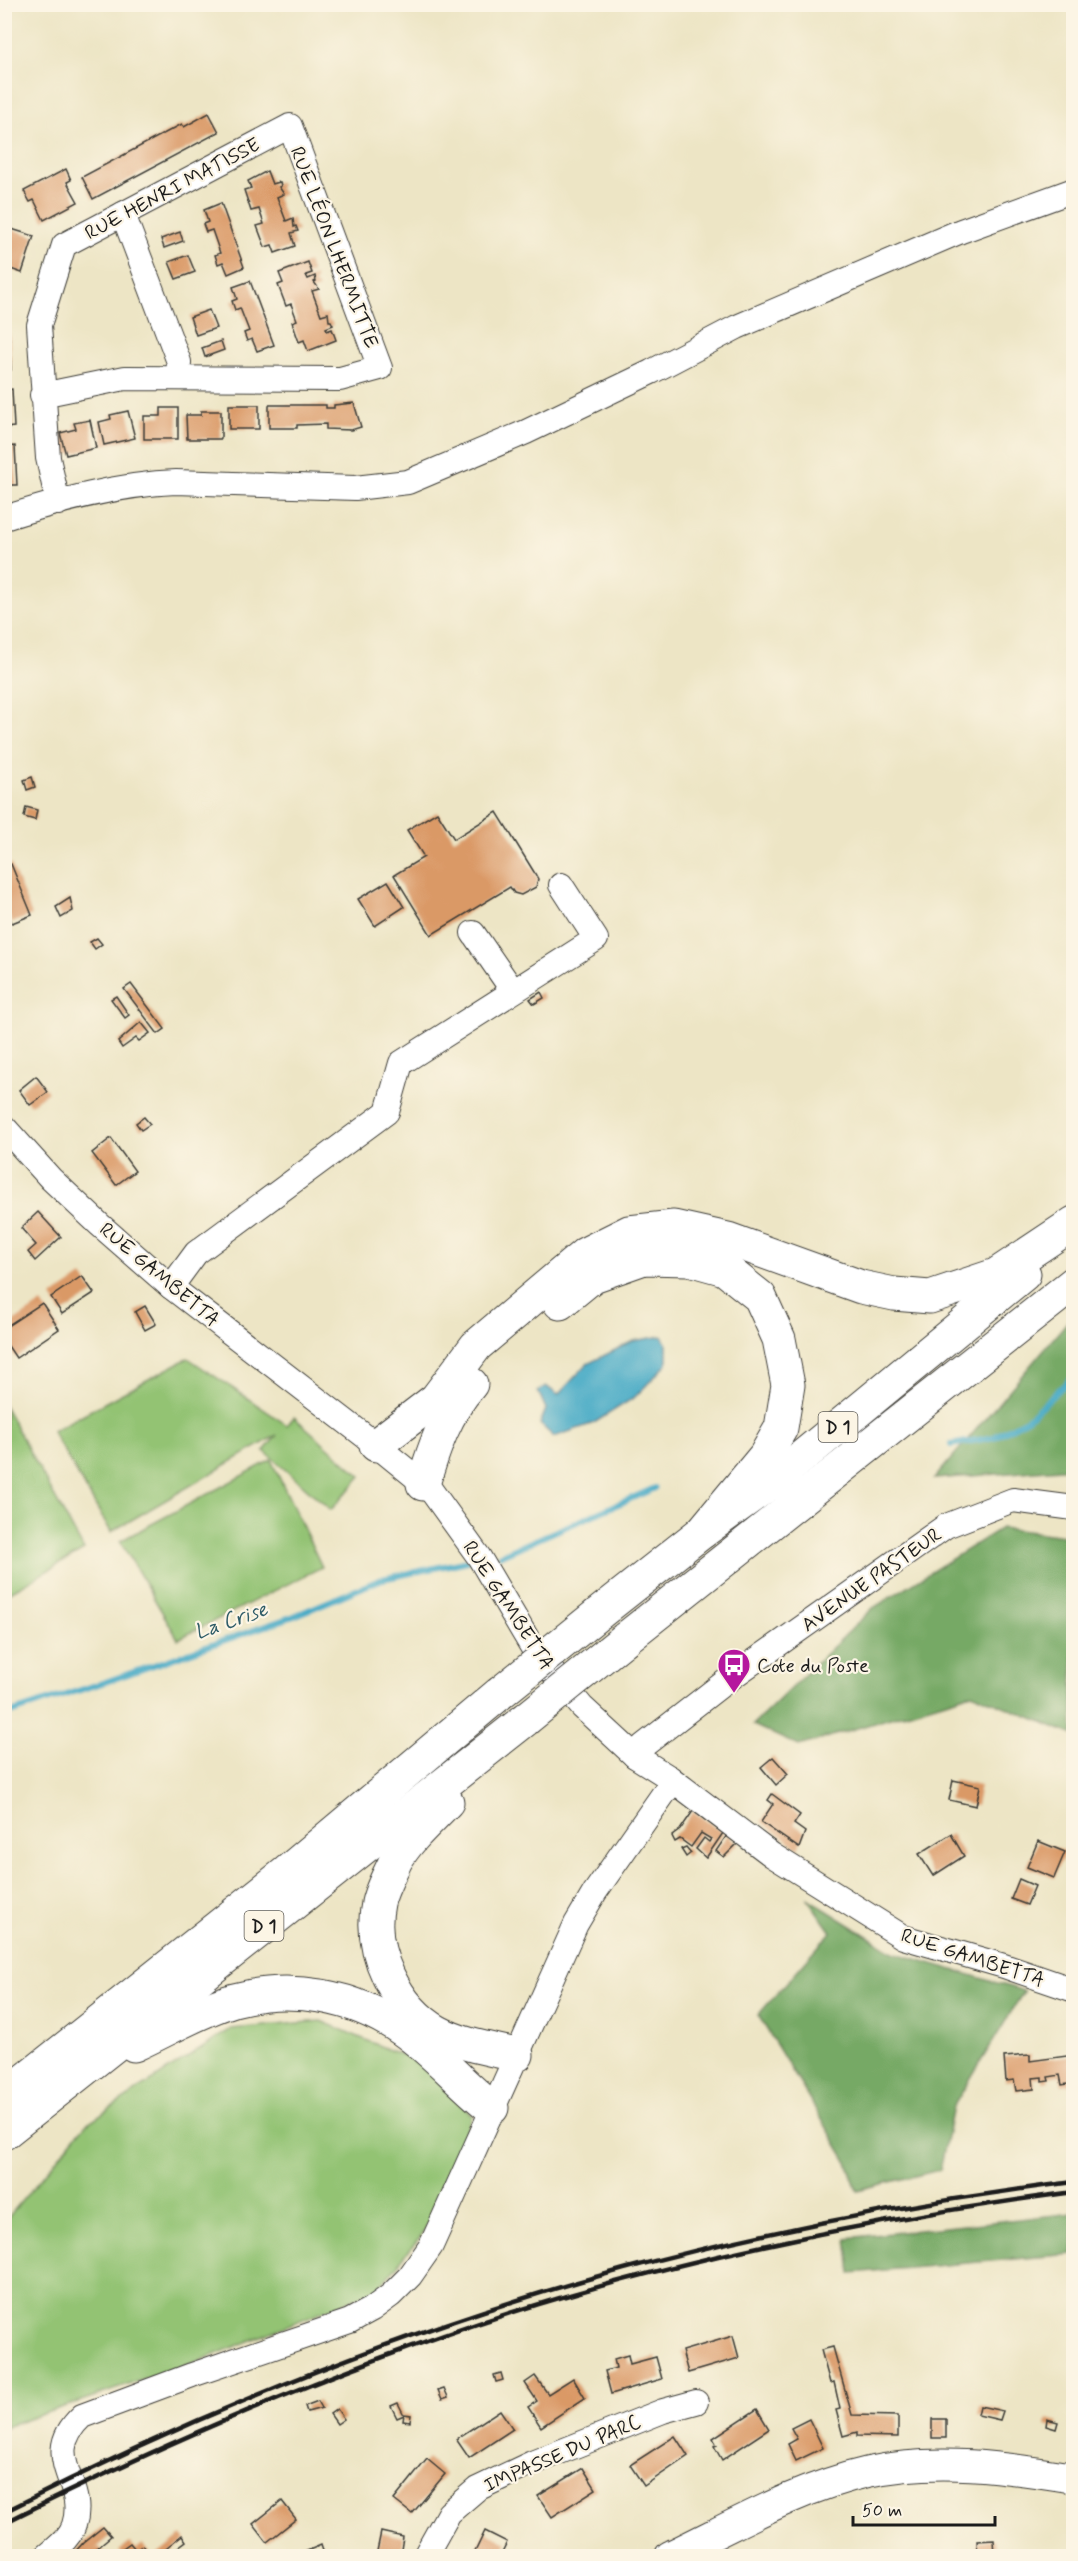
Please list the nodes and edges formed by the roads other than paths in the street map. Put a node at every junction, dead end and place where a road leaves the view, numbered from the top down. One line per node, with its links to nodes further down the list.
1 (290, 126): 3 (street, RUE HENRI MATISSE); 4 (street, RUE LÉON LHERMITTE)
2 (1074, 190): 6 (street)
3 (123, 214): 4 (street); 5 (street, RUE HENRI MATISSE)
4 (178, 378): 5 (street)
5 (42, 395): 6 (street, RUE HENRI MATISSE)
6 (58, 503): 7 (street)
7 (4, 518)
8 (561, 885): 10 (street)
9 (473, 933): 10 (street)
10 (513, 991): 15 (street)
11 (4, 1127): 15 (street, RUE GAMBETTA)
12 (1074, 1223): 16 (highway)
13 (1074, 1232): 19 (highway, D 1)
14 (1074, 1283): 20 (highway, D 1, bridge)
15 (171, 1287): 16 (street, RUE GAMBETTA)
16 (376, 1445): 17 (street, RUE GAMBETTA)
17 (423, 1484): 19 (highway); 21 (street, RUE GAMBETTA)
18 (1074, 1508): 21 (street, AVENUE PASTEUR)
19 (702, 1532): 26 (highway, D 1, bridge)
20 (525, 1720): 24 (highway); 25 (highway, D 1)
21 (635, 1756): 22 (street, RUE GAMBETTA)
22 (670, 1778): 23 (street, RUE GAMBETTA); 24 (street)
23 (1074, 1990)
24 (517, 2055): 27 (street)
25 (92, 2064): 27 (highway); 28 (highway, D 1)
26 (4, 2097)
27 (492, 2108): 31 (street)
28 (4, 2133)
29 (696, 2402): 32 (street, IMPASSE DU PARC)
30 (1074, 2478): 33 (main road)
31 (47, 2556)
32 (424, 2556)
33 (670, 2556)

